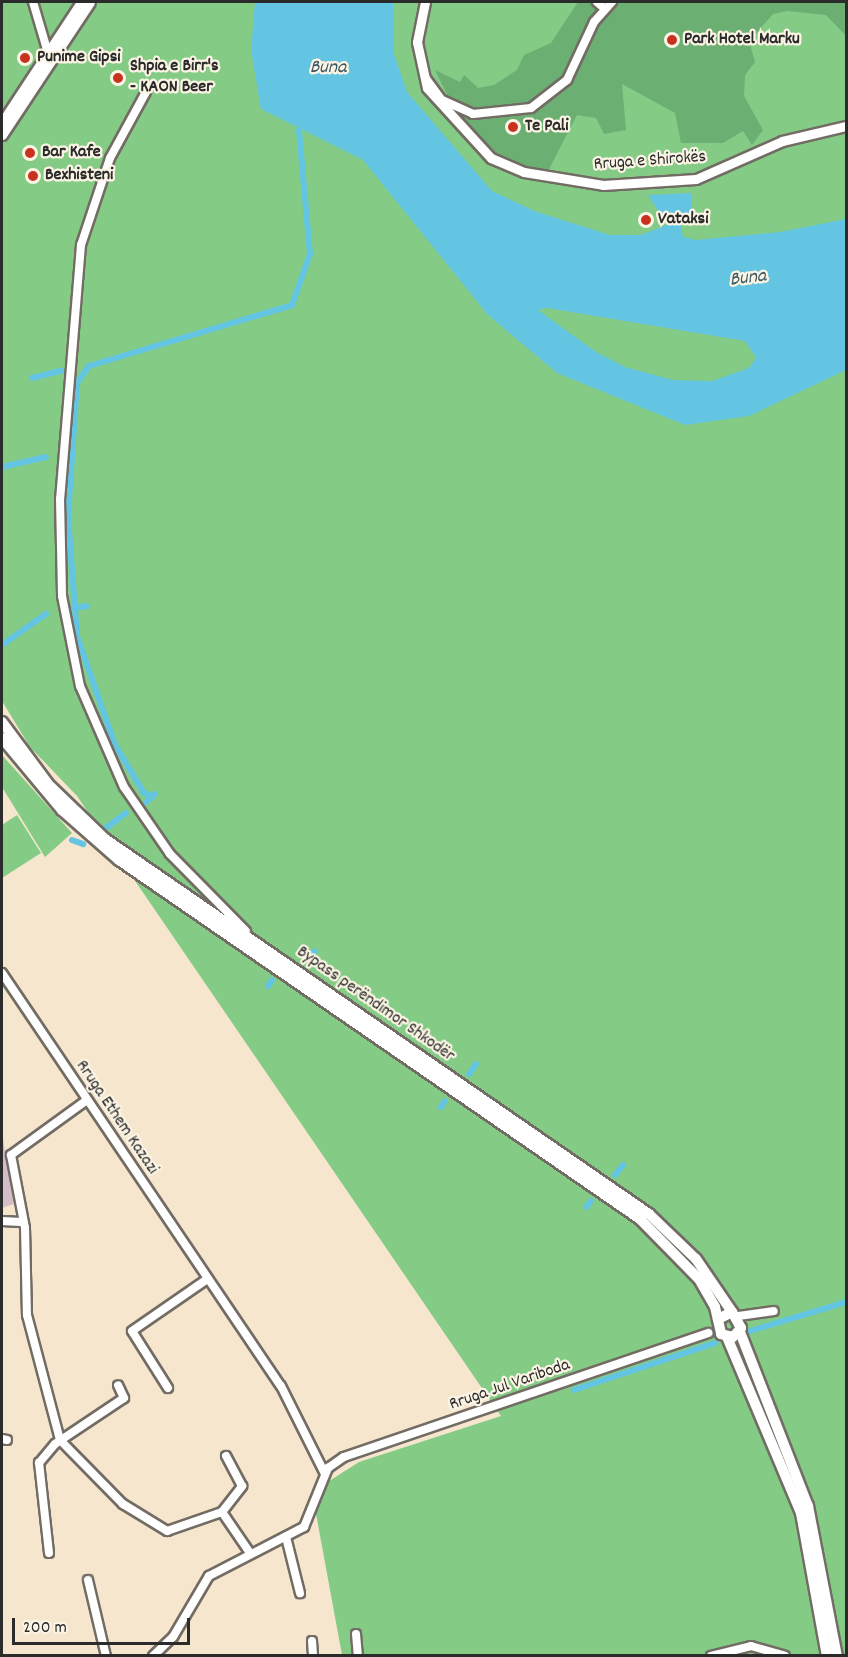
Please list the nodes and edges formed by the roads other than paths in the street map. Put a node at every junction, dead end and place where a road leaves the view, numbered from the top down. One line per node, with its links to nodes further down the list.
1 (33, 2): 8 (street)
2 (81, 2): 8 (main road)
3 (90, 2): 13 (main road)
4 (425, 2): 9 (main road, Rruga e Shirokës)
5 (597, 2): 7 (street)
6 (612, 2): 7 (street)
7 (604, 8): 9 (street)
8 (48, 53): 11 (main road)
9 (422, 75): 12 (main road, Rruga e Shirokës)
10 (146, 92): 16 (street)
11 (2, 122)
12 (846, 126)
13 (2, 135)
14 (2, 722): 16 (highway, Bypass perëndimor Shkodër)
15 (2, 738): 24 (highway, Bypass perëndimor Shkodër)
16 (266, 950): 23 (highway, Bypass perëndimor Shkodër)
17 (2, 974): 18 (street, Rruga Ethem Kazazi)
18 (87, 1100): 20 (street); 21 (street, Rruga Ethem Kazazi)
19 (2, 1221): 20 (street)
20 (21, 1222): 29 (street)
21 (206, 1280): 28 (street); 31 (street, Rruga Ethem Kazazi)
22 (774, 1311): 23 (street)
23 (741, 1315): 24 (highway); 25 (highway, Bypass perëndimor Shkodër)
24 (717, 1321): 26 (highway, Bypass perëndimor Shkodër)
25 (740, 1330): 26 (highway); 47 (highway, Bypass perëndimor Shkodër)
26 (719, 1335): 31 (street, Rruga Jul Variboda); 46 (highway, Bypass perëndimor Shkodër)
27 (118, 1385): 29 (street)
28 (168, 1388)
29 (60, 1440): 32 (street); 35 (street)
30 (226, 1456): 32 (street)
31 (325, 1474): 33 (street)
32 (222, 1512): 34 (street)
33 (286, 1537): 34 (street); 37 (street)
34 (250, 1552): 41 (street)
35 (50, 1553)
36 (88, 1580): 40 (street)
37 (300, 1593)
38 (356, 1634): 43 (street)
39 (312, 1641): 42 (street)
40 (106, 1656)
41 (153, 1656)
42 (312, 1656)
43 (358, 1656)
44 (711, 1656): 45 (street)
45 (785, 1656)
46 (827, 1656)
47 (837, 1656)

